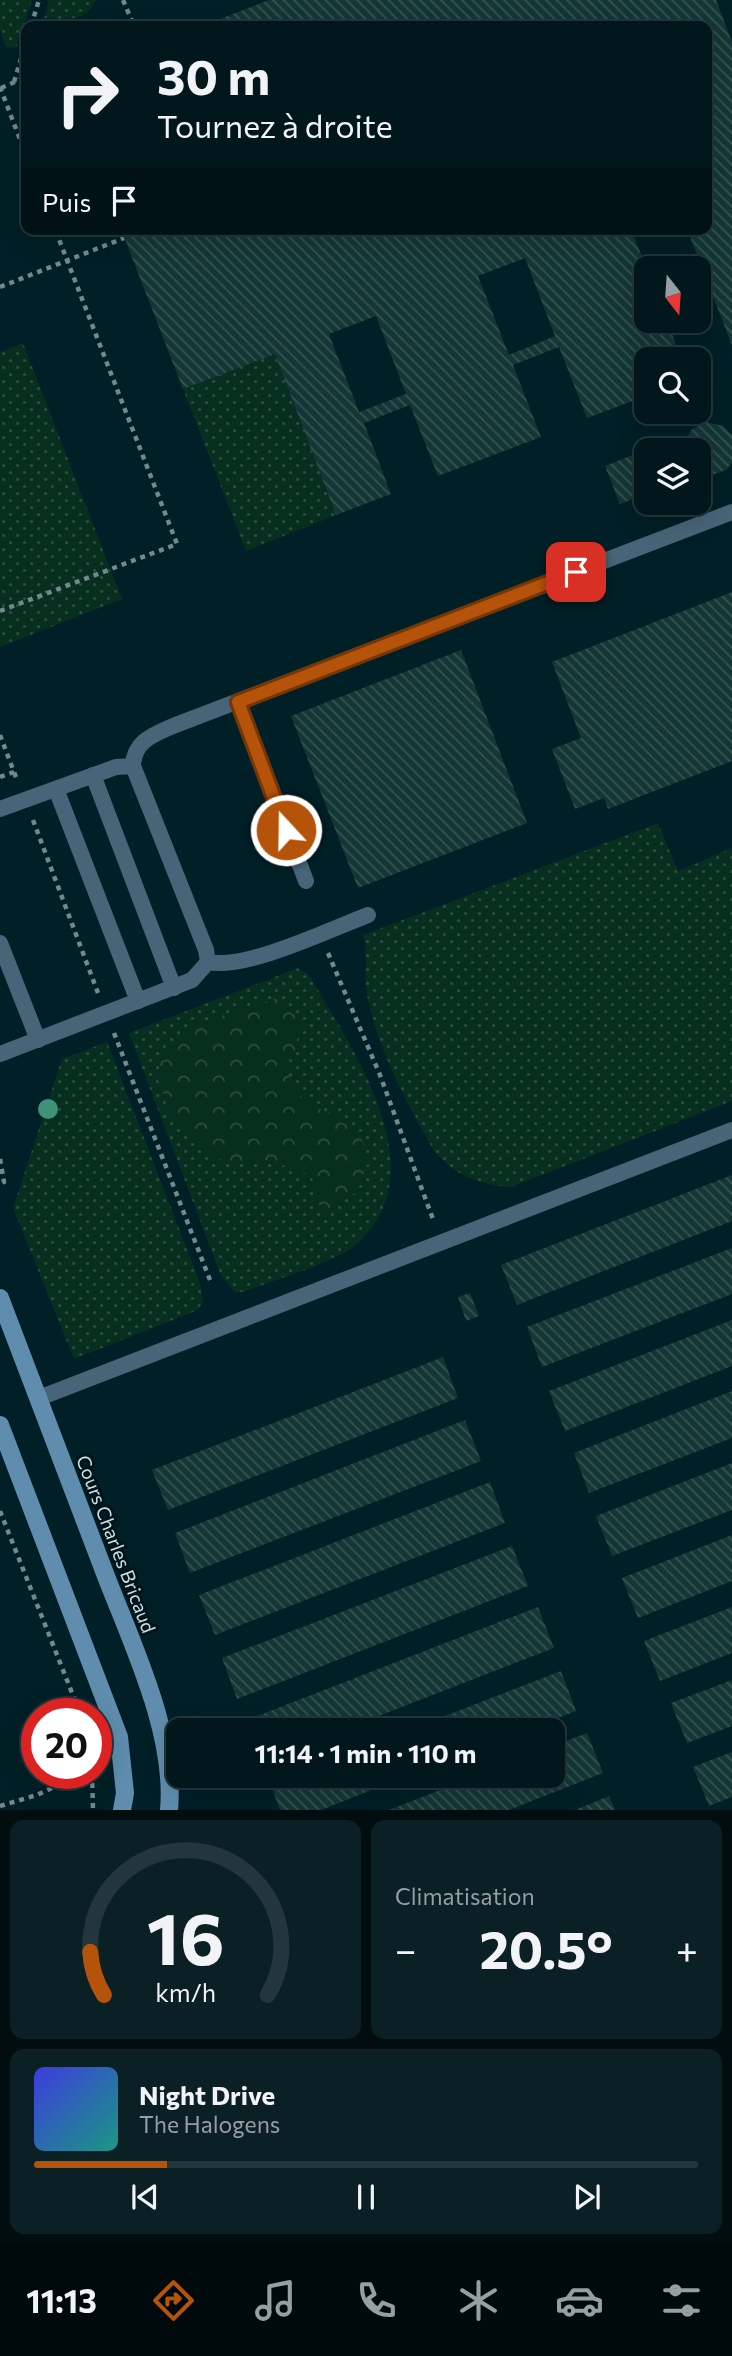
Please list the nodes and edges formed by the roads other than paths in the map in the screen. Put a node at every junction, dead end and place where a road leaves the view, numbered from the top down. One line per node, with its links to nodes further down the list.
1 (732, 512): 2 (lane)
2 (238, 702): 3 (lane); 7 (lane)
3 (133, 766): 4 (lane); 10 (lane)
4 (93, 775): 5 (lane); 11 (lane)
5 (56, 789): 6 (lane); 12 (lane)
6 (0, 809)
7 (306, 881)
8 (368, 915): 10 (lane)
9 (0, 943): 13 (lane)
10 (208, 962): 11 (lane)
11 (174, 988): 12 (lane)
12 (138, 1001): 13 (lane)
13 (38, 1040): 14 (lane)
14 (0, 1054)
15 (732, 1130): 17 (lane)
16 (0, 1298): 17 (main road, Cours Charles Bricaud)
17 (39, 1398): 20 (main road, Cours Charles Bricaud)
18 (0, 1425): 19 (main road)
19 (122, 1810)
20 (169, 1810)

